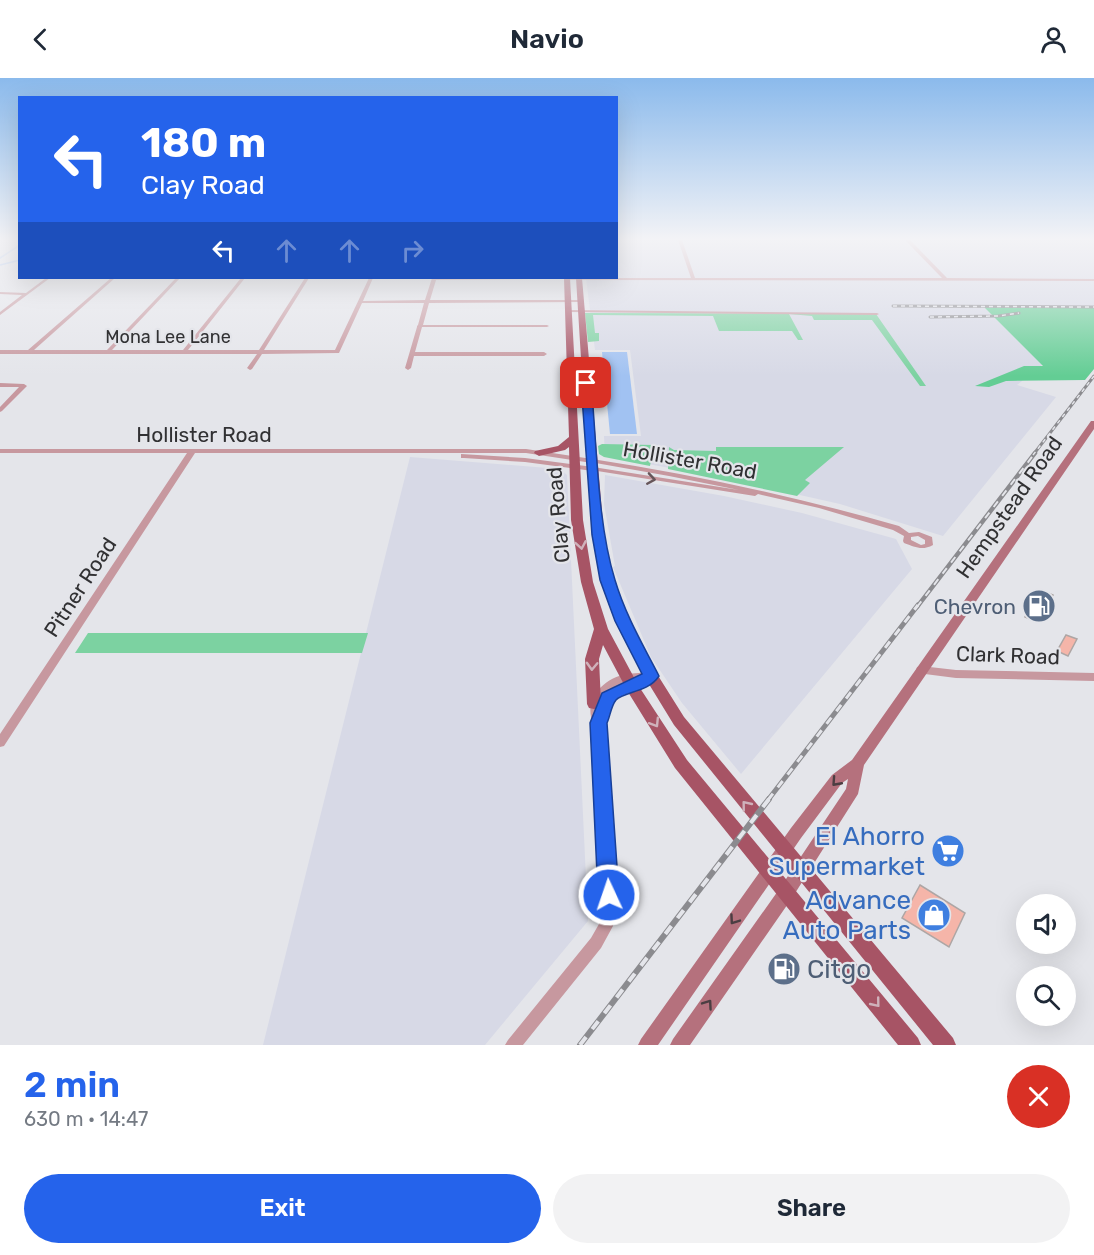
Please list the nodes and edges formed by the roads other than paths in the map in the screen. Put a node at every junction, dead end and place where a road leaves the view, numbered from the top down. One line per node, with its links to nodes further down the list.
1 (39, 285): 11 (street)
2 (105, 285): 25 (street)
3 (171, 285): 26 (street)
4 (237, 285): 27 (street)
5 (302, 285): 28 (street)
6 (368, 285): 14 (street)
7 (431, 285): 15 (street)
8 (567, 285): 13 (main road, Clay Road)
9 (579, 285): 12 (main road, Clay Road)
10 (0, 293): 11 (street)
11 (27, 294): 18 (street)
12 (580, 300): 13 (street); 17 (main road, Clay Road)
13 (568, 301): 15 (street); 16 (main road, Clay Road)
14 (360, 302): 15 (street); 28 (street, Mona Lee Lane)
15 (425, 302): 20 (street)
16 (568, 311): 17 (street); 22 (main road, Clay Road)
17 (581, 311): 19 (street); 23 (main road, Clay Road)
18 (0, 314)
19 (877, 314)
20 (419, 326): 21 (street); 29 (street)
21 (547, 326)
22 (569, 345): 23 (main road); 34 (main road, Clay Road)
23 (583, 345): 35 (main road, Clay Road)
24 (0, 352): 25 (street, Mona Lee Lane)
25 (29, 352): 26 (street, Mona Lee Lane)
26 (108, 352): 27 (street, Mona Lee Lane)
27 (184, 352): 28 (street, Mona Lee Lane)
28 (260, 352): 31 (street)
29 (412, 354): 30 (street); 32 (street)
30 (544, 354)
31 (250, 368)
32 (408, 368)
33 (0, 385): 36 (street)
34 (572, 402): 35 (main road); 38 (main road, Clay Road)
35 (588, 402): 44 (main road, Clay Road)
36 (0, 410)
37 (1094, 423): 52 (main road, Hempstead Road)
38 (574, 438): 41 (main road); 43 (main road, Clay Road)
39 (0, 451): 40 (street, Hollister Road)
40 (192, 452): 42 (street, Hollister Road); 58 (street, Pitner Road)
41 (540, 453): 42 (street, Hollister Road); 43 (street, Hollister Road)
42 (495, 455): 43 (street, Hollister Road)
43 (575, 462): 44 (street, Hollister Road); 50 (main road, Clay Road, one-way to 50)
44 (593, 465): 45 (street, Hollister Road); 46 (street, Hollister Road, one-way to 46); 49 (main road, Clay Road)
45 (698, 478): 46 (street); 47 (street, Hollister Road)
46 (696, 486): 47 (street, Hollister Road)
47 (786, 498): 48 (street, Hollister Road)
48 (908, 535)
49 (608, 580): 50 (main road); 53 (main road, Clay Road)
50 (587, 582): 51 (main road, Clay Road)
51 (601, 629): 55 (main road, Clay Road); 56 (main road, one-way to 56)
52 (921, 670): 54 (street, Clark Road); 59 (main road, Hempstead Road)
53 (651, 676): 55 (street); 60 (main road, Clay Road, one-way to 53)
54 (1094, 677)
55 (630, 683): 56 (street); 57 (street); 62 (main road, Clay Road, one-way to 62)
56 (594, 704): 57 (street)
57 (599, 723): 64 (street)
58 (0, 743)
59 (857, 764): 60 (main road, Hempstead Road, one-way to 60); 61 (main road, Hempstead Road)
60 (783, 850): 61 (main road, Clay Road); 62 (main road, Hempstead Road)
61 (800, 870): 63 (main road, Hempstead Road); 68 (main road, Clay Road)
62 (768, 873): 63 (main road, Clay Road); 65 (main road, Hempstead Road, one-way to 65)
63 (786, 893): 66 (main road, Hempstead Road, one-way to 63); 67 (main road, Clay Road, one-way to 67)
64 (513, 1045)
65 (647, 1045)
66 (680, 1045)
67 (910, 1045)
68 (946, 1045)

